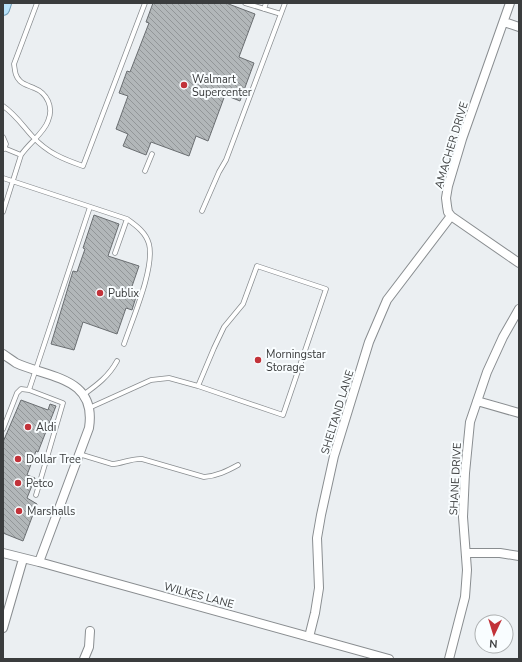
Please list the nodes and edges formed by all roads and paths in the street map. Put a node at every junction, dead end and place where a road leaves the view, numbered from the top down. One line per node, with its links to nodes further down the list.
1 (5, 3): 8 (main road)
2 (36, 3): 15 (lane)
3 (145, 3): 15 (lane)
4 (245, 3): 9 (lane)
5 (266, 3): 9 (lane)
6 (285, 3): 10 (lane)
7 (510, 3): 11 (street, AMACHER DRIVE)
8 (3, 9)
9 (264, 10): 10 (lane)
10 (281, 14): 23 (lane)
11 (504, 22): 12 (street); 25 (street, AMACHER DRIVE)
12 (519, 27)
13 (3, 106): 15 (lane)
14 (3, 137): 16 (lane)
15 (34, 138): 17 (lane)
16 (4, 149): 17 (lane)
17 (21, 154): 21 (lane)
18 (152, 154): 19 (lane)
19 (145, 171)
20 (3, 178): 21 (lane)
21 (13, 181): 22 (lane); 24 (lane)
22 (90, 207): 26 (lane); 33 (lane)
23 (202, 211)
24 (3, 212)
25 (451, 216): 28 (street); 52 (street, SHELTAND LANE)
26 (128, 219): 27 (lane); 30 (lane)
27 (115, 253)
28 (519, 263)
29 (519, 309): 37 (street, SHANE DRIVE)
30 (124, 344)
31 (3, 354): 33 (street)
32 (117, 361): 36 (lane)
33 (36, 369): 35 (lane); 36 (street)
34 (198, 386): 34 (lane); 38 (lane)
35 (29, 390): 40 (lane); 43 (lane)
36 (83, 394): 38 (street)
37 (477, 401): 39 (street); 45 (street, SHANE DRIVE)
38 (89, 408): 41 (street)
39 (519, 412)
40 (3, 428)
41 (79, 454): 42 (lane); 48 (street)
42 (238, 465)
43 (36, 495)
44 (3, 553): 47 (street, WILKES LANE)
45 (466, 553): 46 (street); 55 (street, SHANE DRIVE)
46 (519, 556)
47 (23, 559): 48 (street, WILKES LANE); 49 (street)
48 (39, 562): 52 (street, WILKES LANE)
49 (5, 616): 50 (street)
50 (3, 628)
51 (90, 631): 53 (street)
52 (309, 637): 54 (street, WILKES LANE)
53 (84, 659)
54 (389, 659)
55 (449, 659)

